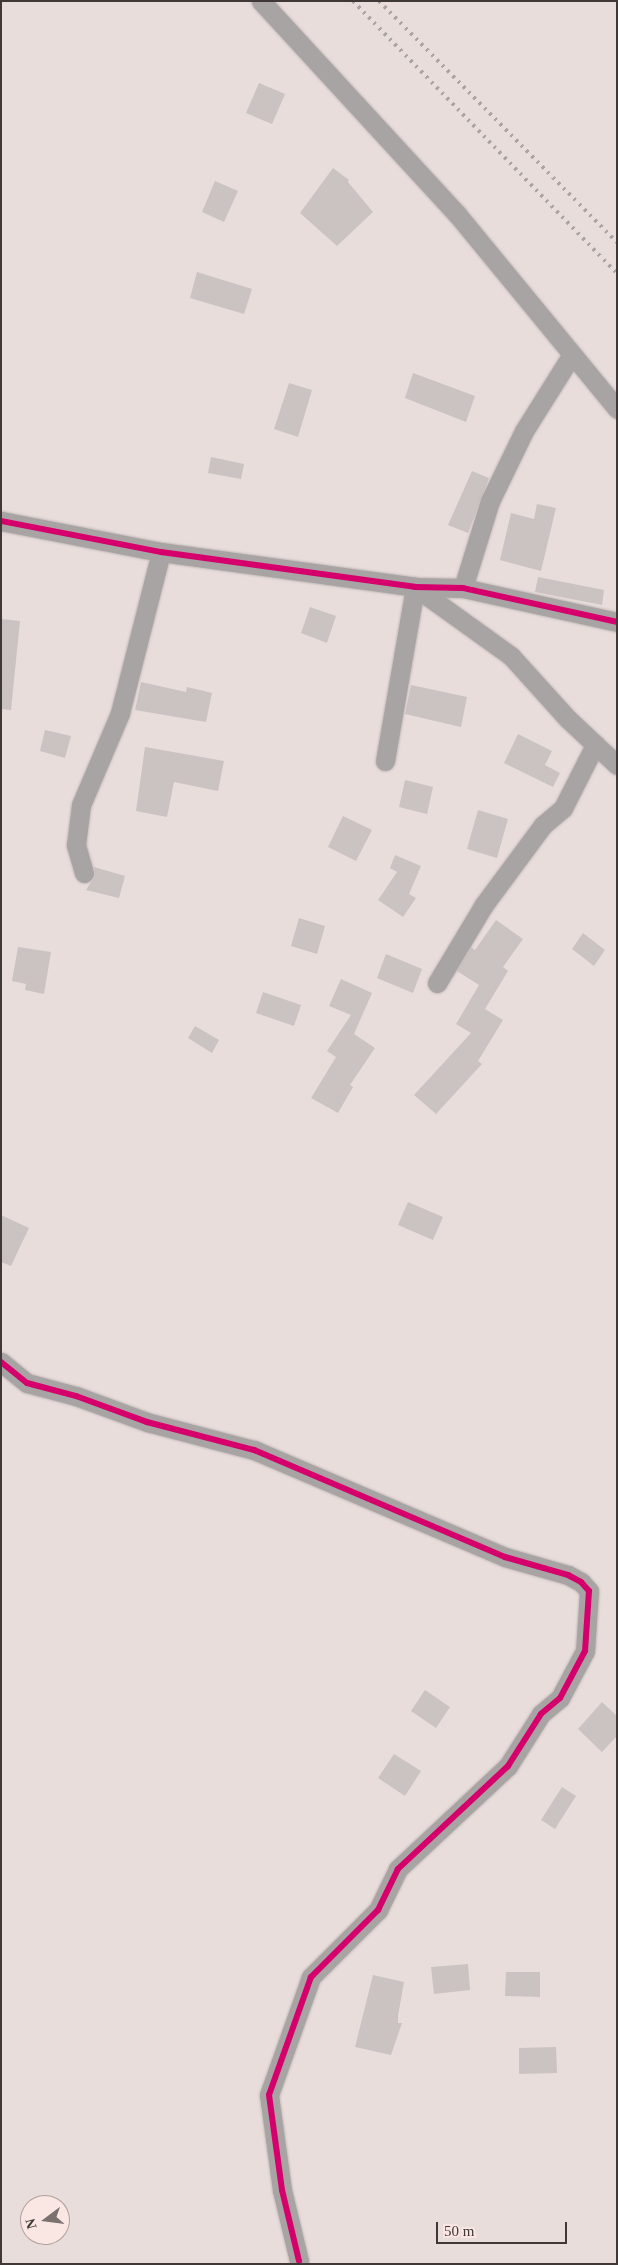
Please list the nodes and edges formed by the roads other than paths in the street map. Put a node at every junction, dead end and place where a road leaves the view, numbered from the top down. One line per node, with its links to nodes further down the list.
1 (261, 1): 2 (street)
2 (571, 356): 3 (street); 7 (street)
3 (617, 409)
4 (1, 521): 5 (street)
5 (160, 552): 6 (street); 12 (street)
6 (415, 587): 7 (street); 9 (street); 10 (street)
7 (463, 588): 8 (street)
8 (617, 622)
9 (595, 745): 11 (street); 13 (street)
10 (385, 761)
11 (617, 765)
12 (84, 873)
13 (437, 983)
14 (1, 1362): 15 (street)
15 (299, 2261)

